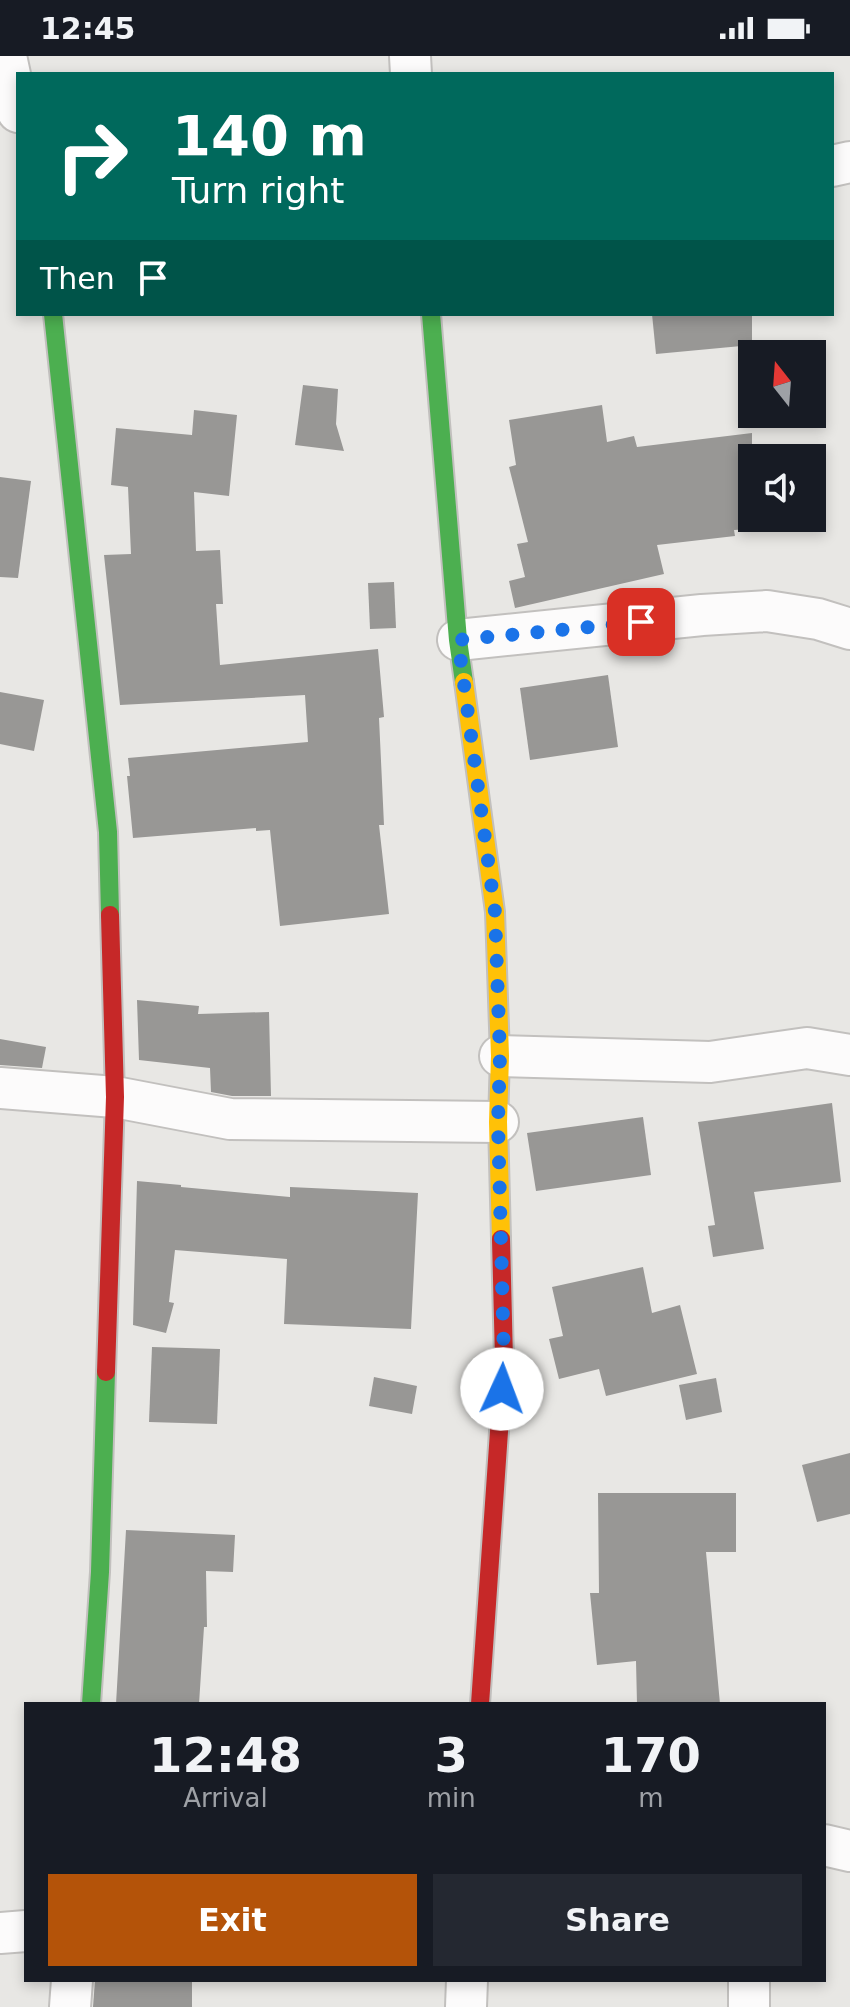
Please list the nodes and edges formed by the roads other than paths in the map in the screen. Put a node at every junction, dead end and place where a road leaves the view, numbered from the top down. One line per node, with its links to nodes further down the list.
1 (6, 56): 2 (street)
2 (16, 103)
3 (53, 316): 10 (street)
4 (431, 316): 6 (street)
5 (850, 629): 6 (street)
6 (458, 640): 8 (street)
7 (850, 1055): 8 (street)
8 (500, 1056): 11 (street)
9 (0, 1088): 10 (street)
10 (115, 1097): 11 (street); 12 (street)
11 (498, 1122): 13 (street)
12 (91, 1702)
13 (480, 1702)
14 (826, 1845): 15 (street)
15 (850, 1851)
16 (24, 1931): 17 (street)
17 (0, 1933)
18 (72, 1982): 21 (street)
19 (467, 1982): 22 (street)
20 (749, 1982): 23 (street)
21 (70, 2007)
22 (466, 2007)
23 (749, 2007)

